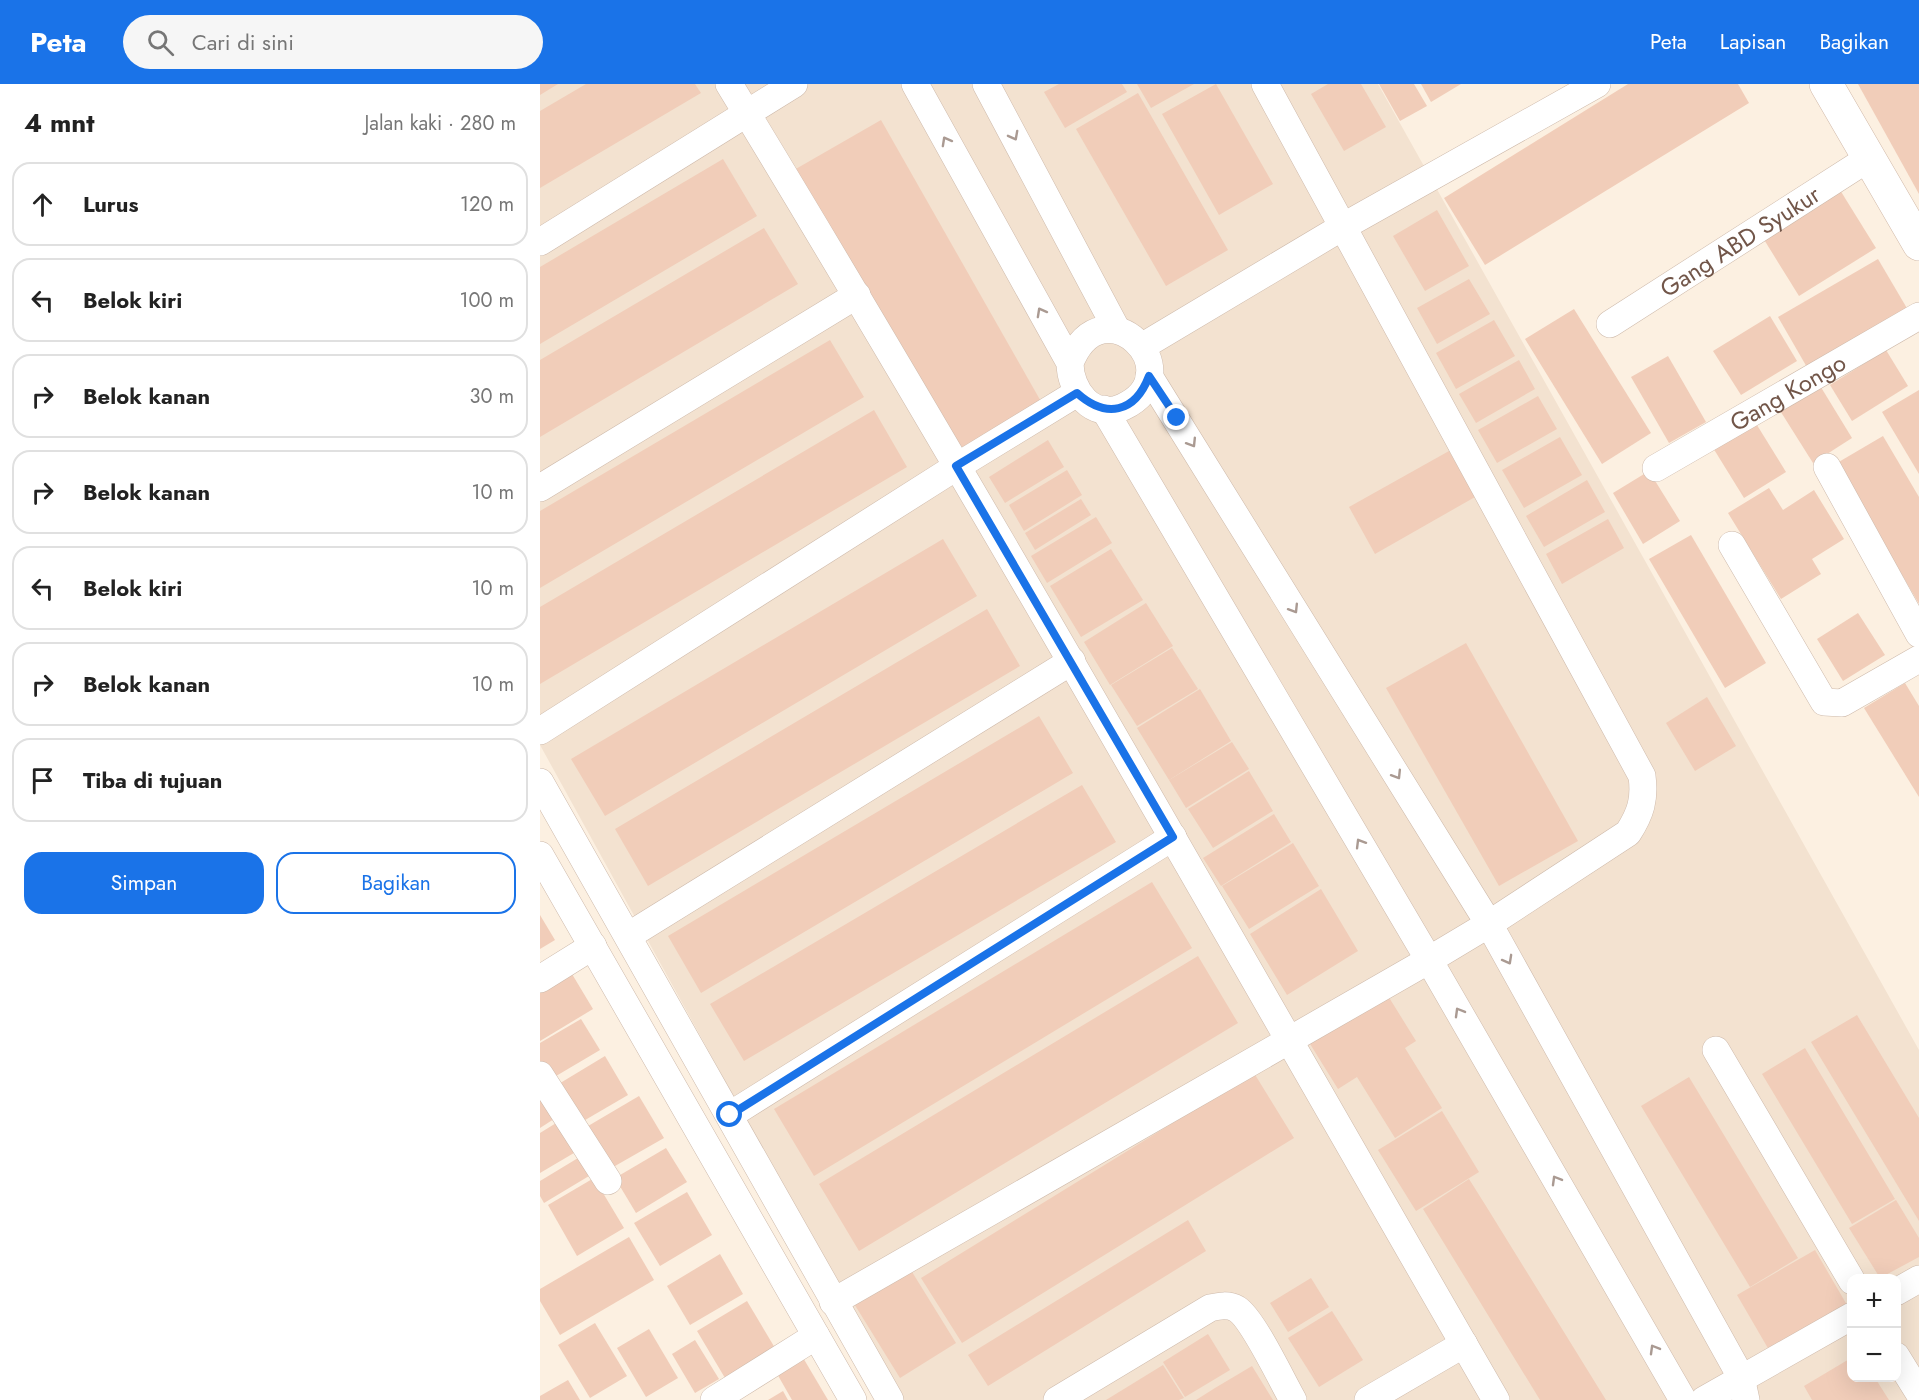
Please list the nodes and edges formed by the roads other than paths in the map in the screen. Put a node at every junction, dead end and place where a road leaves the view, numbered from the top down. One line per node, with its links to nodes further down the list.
1 (729, 84): 8 (street)
2 (794, 84): 8 (street)
3 (915, 84): 18 (street, one-way to 3)
4 (986, 84): 16 (street, one-way to 16)
5 (1265, 84): 10 (street)
6 (1597, 84): 10 (street)
7 (1826, 84): 9 (main road)
8 (747, 113): 11 (street); 13 (street)
9 (1869, 158): 12 (main road); 15 (street, Gang ABD Syukur)
10 (1344, 226): 17 (street); 34 (street)
11 (540, 242)
12 (1919, 244)
13 (858, 295): 22 (street); 25 (street)
14 (1919, 316): 23 (street, Gang Kongo)
15 (1610, 324)
16 (1117, 330): 17 (street); 18 (street)
17 (1143, 346): 19 (street)
18 (1070, 363): 20 (street)
19 (1149, 376): 21 (street); 34 (street, one-way to 34)
20 (1077, 393): 21 (street); 22 (street)
21 (1104, 409): 37 (street, one-way to 21)
22 (956, 466): 29 (street); 30 (street)
23 (1656, 468)
24 (1827, 468): 27 (street)
25 (540, 488)
26 (1731, 545): 28 (street)
27 (1919, 634)
28 (1919, 659)
29 (1072, 661): 32 (street); 35 (street)
30 (540, 731)
31 (540, 782): 35 (street)
32 (1173, 837): 39 (street); 42 (street)
33 (540, 855): 36 (street)
34 (1488, 924): 37 (street); 52 (street, one-way to 52)
35 (628, 936): 42 (street)
36 (593, 946): 38 (street); 49 (street)
37 (1429, 960): 39 (street); 61 (street, one-way to 37)
38 (540, 979)
39 (1290, 1041): 47 (street); 50 (street)
40 (1716, 1050): 44 (street)
41 (540, 1075): 43 (street)
42 (730, 1115): 47 (street)
43 (608, 1181)
44 (1847, 1274)
45 (1919, 1279): 46 (street)
46 (1901, 1289)
47 (833, 1302): 56 (street)
48 (1847, 1319): 52 (street)
49 (816, 1336): 54 (street); 55 (street)
50 (1464, 1344): 59 (street); 60 (street)
51 (1901, 1364): 53 (street)
52 (1743, 1389): 62 (street)
53 (1919, 1393)
54 (721, 1398)
55 (853, 1400)
56 (890, 1400)
57 (1057, 1400): 58 (street)
58 (1293, 1400)
59 (1368, 1400)
60 (1496, 1400)
61 (1683, 1400)
62 (1704, 1400)

